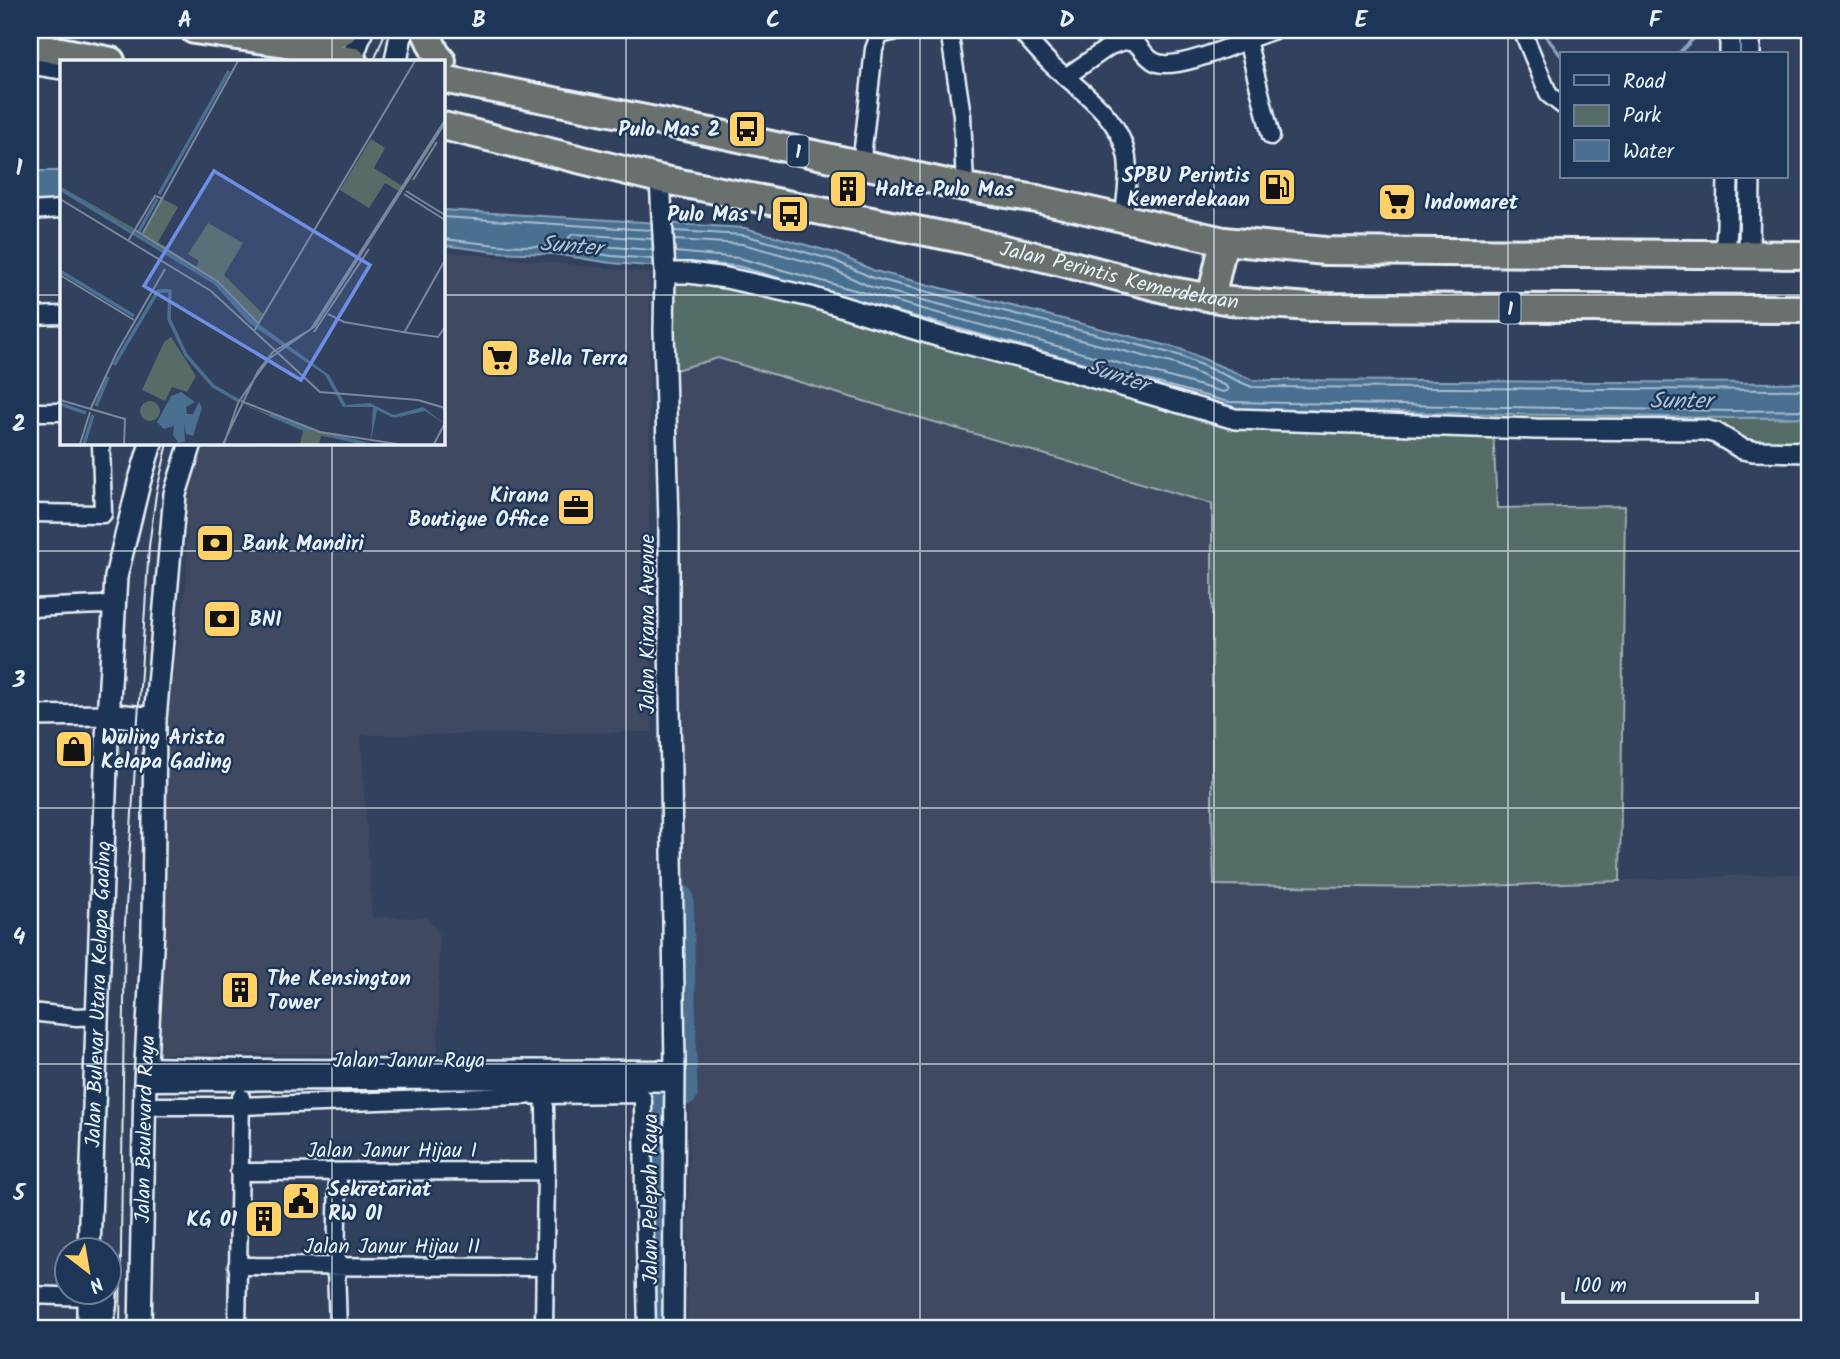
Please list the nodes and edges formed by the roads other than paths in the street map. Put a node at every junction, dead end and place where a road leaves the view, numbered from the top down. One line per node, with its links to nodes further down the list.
1 (194, 30): 14 (highway)
2 (344, 30): 14 (highway)
3 (362, 30): 20 (main road)
4 (402, 30): 21 (main road)
5 (425, 30): 22 (highway)
6 (951, 30): 32 (street); 36 (street)
7 (1020, 30): 26 (street)
8 (1275, 30): 12 (street)
9 (1522, 30): 29 (street)
10 (1730, 30): 16 (street)
11 (1750, 30): 17 (street)
12 (1245, 35): 13 (street); 31 (street)
13 (1133, 36): 26 (street)
14 (286, 43): 19 (highway)
15 (30, 45): 18 (highway)
16 (1730, 52)
17 (1750, 52)
18 (106, 60)
19 (345, 60)
20 (352, 60)
21 (396, 60)
22 (440, 60)
23 (30, 63): 25 (main road)
24 (444, 64): 28 (highway)
25 (60, 68)
26 (1067, 76): 39 (street)
27 (444, 79): 28 (highway, 1)
28 (472, 85): 32 (highway, 1)
29 (1560, 104)
30 (444, 126): 35 (highway, Jalan Perintis Kemerdekaan / 1)
31 (1271, 136)
32 (861, 166): 36 (highway, 1)
33 (1728, 178): 41 (street)
34 (1750, 178): 41 (street)
35 (660, 179): 43 (street, Jalan Kirana Avenue); 44 (highway, Jalan Perintis Kemerdekaan / 1)
36 (965, 187): 39 (highway, 1)
37 (60, 209): 38 (street)
38 (30, 211)
39 (1124, 218): 40 (highway, 1)
40 (1224, 241): 41 (highway, 1); 44 (highway)
41 (1737, 254): 42 (highway, 1)
42 (1810, 255)
43 (665, 271): 53 (street); 64 (street, Jalan Kirana Avenue)
44 (1210, 298): 45 (highway, Jalan Perintis Kemerdekaan / 1)
45 (1810, 309)
46 (60, 315): 47 (street)
47 (30, 316)
48 (30, 412): 49 (street)
49 (60, 412)
50 (101, 444): 54 (street)
51 (150, 444): 55 (main road, Jalan Bulevar Utara Kelapa Gading)
52 (191, 444): 59 (main road)
53 (1810, 452)
54 (30, 513)
55 (114, 607): 56 (street); 57 (main road, Jalan Bulevar Utara Kelapa Gading)
56 (30, 608)
57 (112, 715): 58 (street); 59 (main road); 61 (main road, Jalan Bulevar Utara Kelapa Gading)
58 (30, 716)
59 (155, 719): 62 (main road, Jalan Boulevard Raya)
60 (30, 1012): 61 (street)
61 (96, 1016): 71 (main road, Jalan Bulevar Utara Kelapa Gading)
62 (145, 1074): 63 (street, Jalan Janur Raya); 78 (main road, Jalan Boulevard Raya)
63 (243, 1076): 65 (street, Jalan Janur Raya); 67 (street)
64 (674, 1076): 65 (street, Jalan Janur Raya); 88 (street, Jalan Pelepah Raya)
65 (545, 1085): 67 (street); 68 (street); 87 (street, Jalan Pelepah Raya)
66 (158, 1106): 67 (street)
67 (240, 1106): 69 (street)
68 (546, 1171): 70 (street, Jalan Janur Hijau I); 74 (street)
69 (239, 1172): 70 (street, Jalan Janur Hijau I); 72 (street)
70 (338, 1172): 73 (street)
71 (93, 1236)
72 (237, 1266): 73 (street, Jalan Janur Hijau II); 84 (street)
73 (336, 1266): 74 (street, Jalan Janur Hijau II); 85 (street)
74 (546, 1267): 86 (street)
75 (30, 1295): 76 (street)
76 (52, 1295)
77 (122, 1298): 78 (main road)
78 (141, 1300): 83 (main road, Jalan Boulevard Raya)
79 (94, 1306): 81 (main road)
80 (101, 1306): 82 (main road)
81 (88, 1329)
82 (94, 1329)
83 (140, 1329)
84 (237, 1329)
85 (338, 1329)
86 (544, 1329)
87 (647, 1329)
88 (673, 1329)

